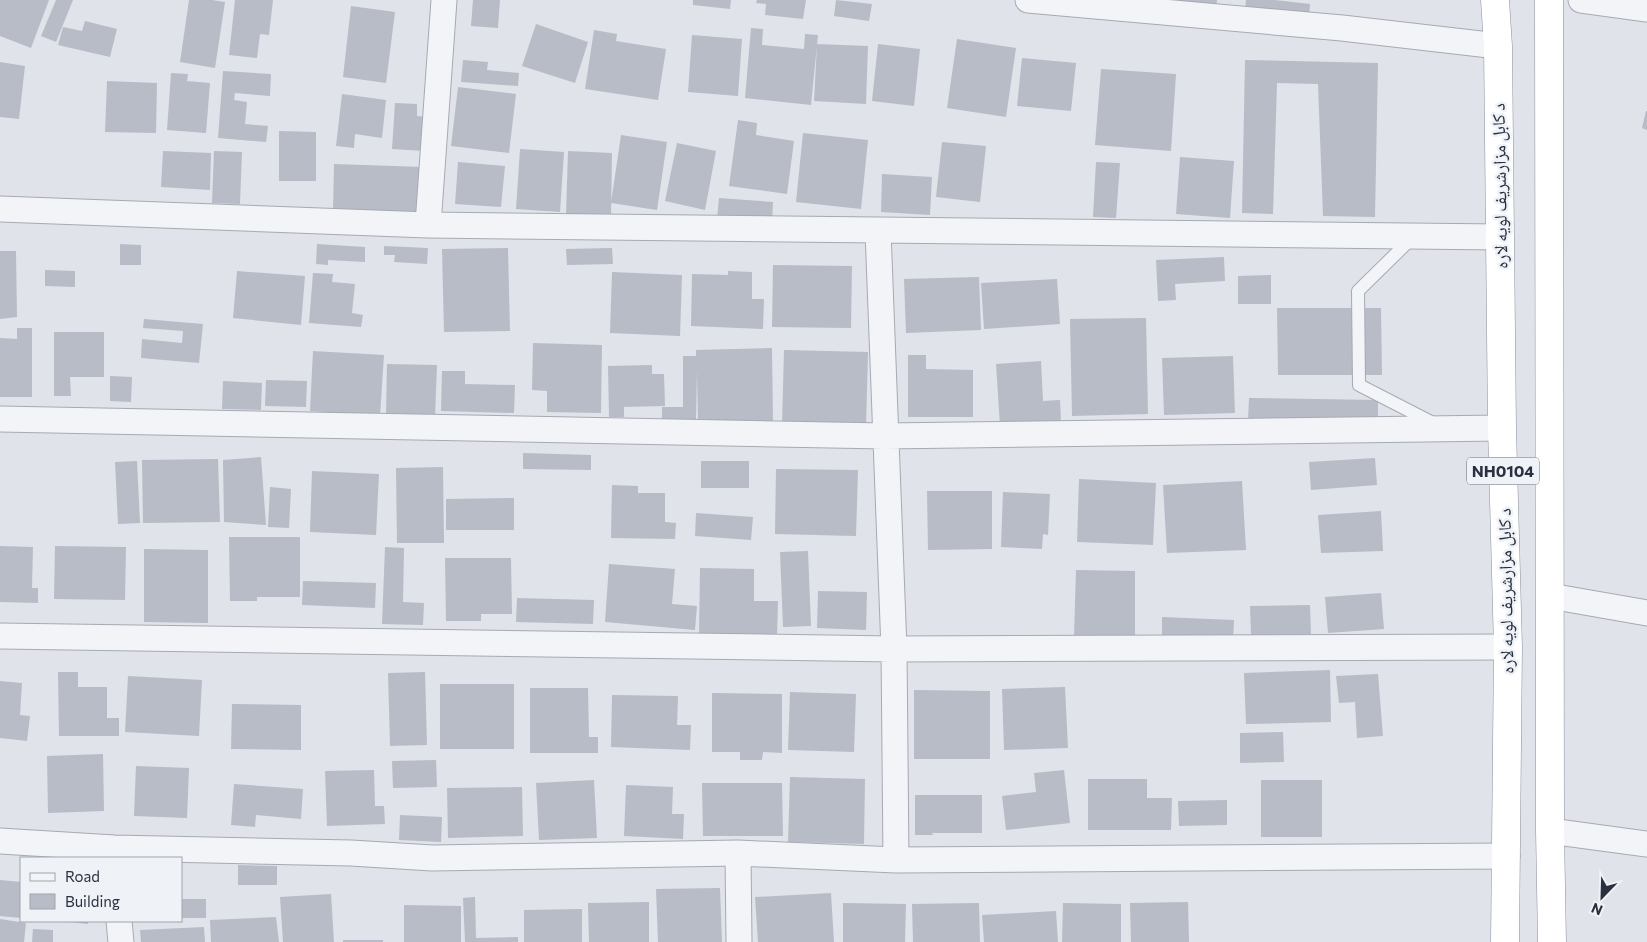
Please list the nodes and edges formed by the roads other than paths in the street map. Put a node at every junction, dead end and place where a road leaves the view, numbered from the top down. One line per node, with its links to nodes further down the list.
1 (444, 0): 9 (street)
2 (1028, 0): 7 (street)
3 (1495, 0): 7 (highway, د کابل مزارشریف لویه لاره / NH0104)
4 (1549, 0): 17 (highway, NH0104)
5 (1581, 0): 6 (street)
6 (1647, 9)
7 (1498, 46): 12 (highway, د کابل مزارشریف لویه لاره / NH0104)
8 (0, 209): 9 (street)
9 (428, 225): 10 (street)
10 (878, 230): 11 (street); 16 (street)
11 (1414, 236): 12 (street); 15 (lane)
12 (1500, 237): 14 (highway, د کابل مزارشریف لویه لاره / NH0104)
13 (0, 419): 16 (street)
14 (1502, 428): 15 (street); 20 (highway, د کابل مزارشریف لویه لاره / NH0104)
15 (1445, 429): 16 (street)
16 (886, 436): 21 (street)
17 (1550, 596): 18 (street); 22 (highway, NH0104)
18 (1647, 613)
19 (0, 636): 21 (street)
20 (1508, 647): 21 (street); 27 (highway, د کابل مزارشریف لویه لاره / NH0104)
21 (894, 649): 28 (street)
22 (1550, 832): 24 (street); 33 (highway, NH0104)
23 (0, 841): 25 (street)
24 (1647, 844)
25 (114, 853): 26 (street)
26 (738, 853): 28 (street); 31 (street)
27 (1507, 856): 28 (street); 32 (highway, د کابل مزارشریف لویه لاره / NH0104)
28 (896, 860)
29 (119, 922): 30 (street)
30 (120, 942)
31 (739, 942)
32 (1505, 942)
33 (1552, 942)

